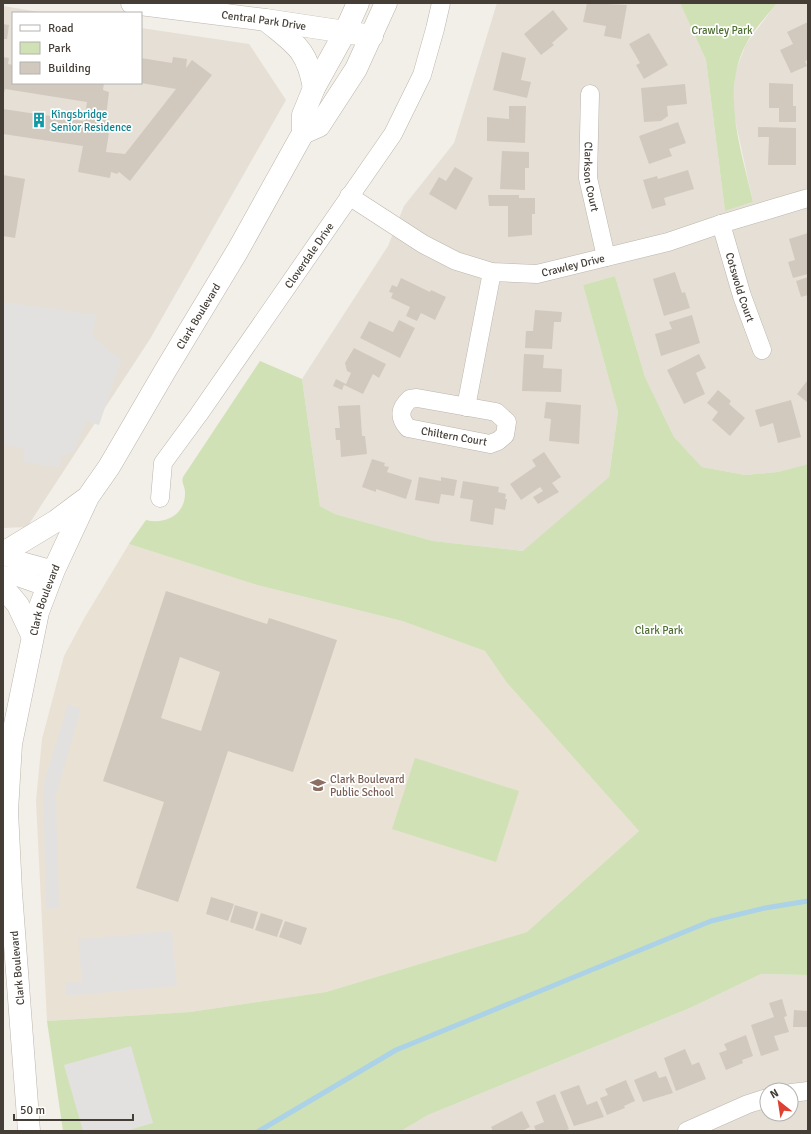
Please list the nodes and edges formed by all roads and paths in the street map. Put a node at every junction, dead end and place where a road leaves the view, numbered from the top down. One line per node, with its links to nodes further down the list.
1 (132, 3): 5 (street, Central Park Drive)
2 (358, 3): 6 (street, Clark Boulevard)
3 (386, 3): 7 (street)
4 (439, 3): 11 (street, Cloverdale Drive)
5 (266, 20): 6 (street, Central Park Drive); 8 (street)
6 (345, 32): 7 (street, Central Park Drive); 8 (street, Clark Boulevard)
7 (372, 36): 10 (street)
8 (314, 88): 10 (street, Clark Boulevard)
9 (590, 94): 14 (street, Clarkson Court)
10 (303, 133): 18 (street, Clark Boulevard)
11 (349, 196): 15 (street, Crawley Drive); 19 (street, Cloverdale Drive)
12 (808, 198): 13 (street, Crawley Drive)
13 (721, 224): 14 (street, Crawley Drive); 16 (street, Cotswold Court)
14 (606, 257): 15 (street, Crawley Drive)
15 (492, 272): 17 (street)
16 (762, 350)
17 (466, 407): 17 (street, Chiltern Court)
18 (88, 496): 20 (street); 23 (street, Clark Boulevard)
19 (160, 498)
20 (3, 553)
21 (3, 556): 23 (street)
22 (3, 574): 23 (street)
23 (50, 578): 25 (street, Clark Boulevard)
24 (3, 587): 25 (street)
25 (32, 636): 28 (street, Clark Boulevard)
26 (759, 1101): 27 (street)
27 (712, 1127): 29 (street)
28 (29, 1131)
29 (688, 1131)

